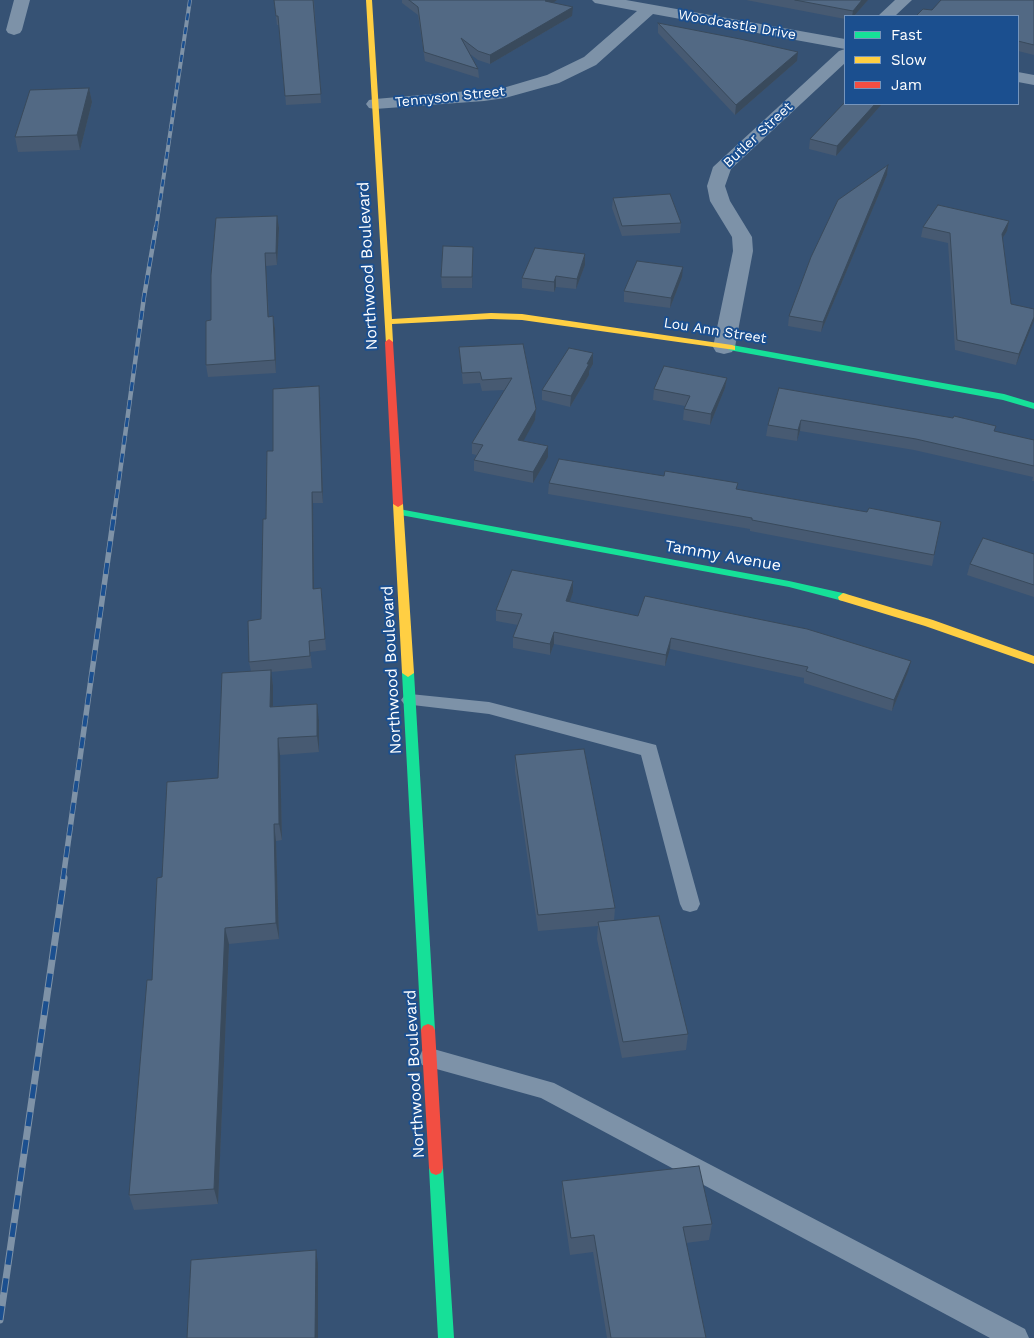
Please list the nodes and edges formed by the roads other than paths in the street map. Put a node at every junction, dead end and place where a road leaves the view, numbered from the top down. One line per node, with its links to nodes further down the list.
1 (22, 0): 7 (street)
2 (368, 0): 12 (street, Northwood Boulevard)
3 (600, 0): 5 (street, Woodcastle Drive)
4 (904, 0): 6 (street)
5 (649, 9): 8 (street, Woodcastle Drive); 12 (street, Tennyson Street)
6 (887, 15)
7 (14, 30)
8 (844, 44)
9 (844, 55): 14 (street, Butler Street)
10 (1019, 77): 11 (street)
11 (1034, 80)
12 (375, 104): 13 (street, Northwood Boulevard)
13 (388, 322): 14 (street, Lou Ann Street); 16 (street, Northwood Boulevard)
14 (724, 347): 15 (street, Lou Ann Street)
15 (1034, 406)
16 (399, 512): 17 (street, Tammy Avenue); 18 (street, Northwood Boulevard)
17 (1034, 660)
18 (410, 700): 19 (lane); 20 (street, Northwood Boulevard)
19 (690, 904)
20 (430, 1058): 21 (street, Northwood Boulevard); 22 (lane)
21 (446, 1338)
22 (1016, 1338)

